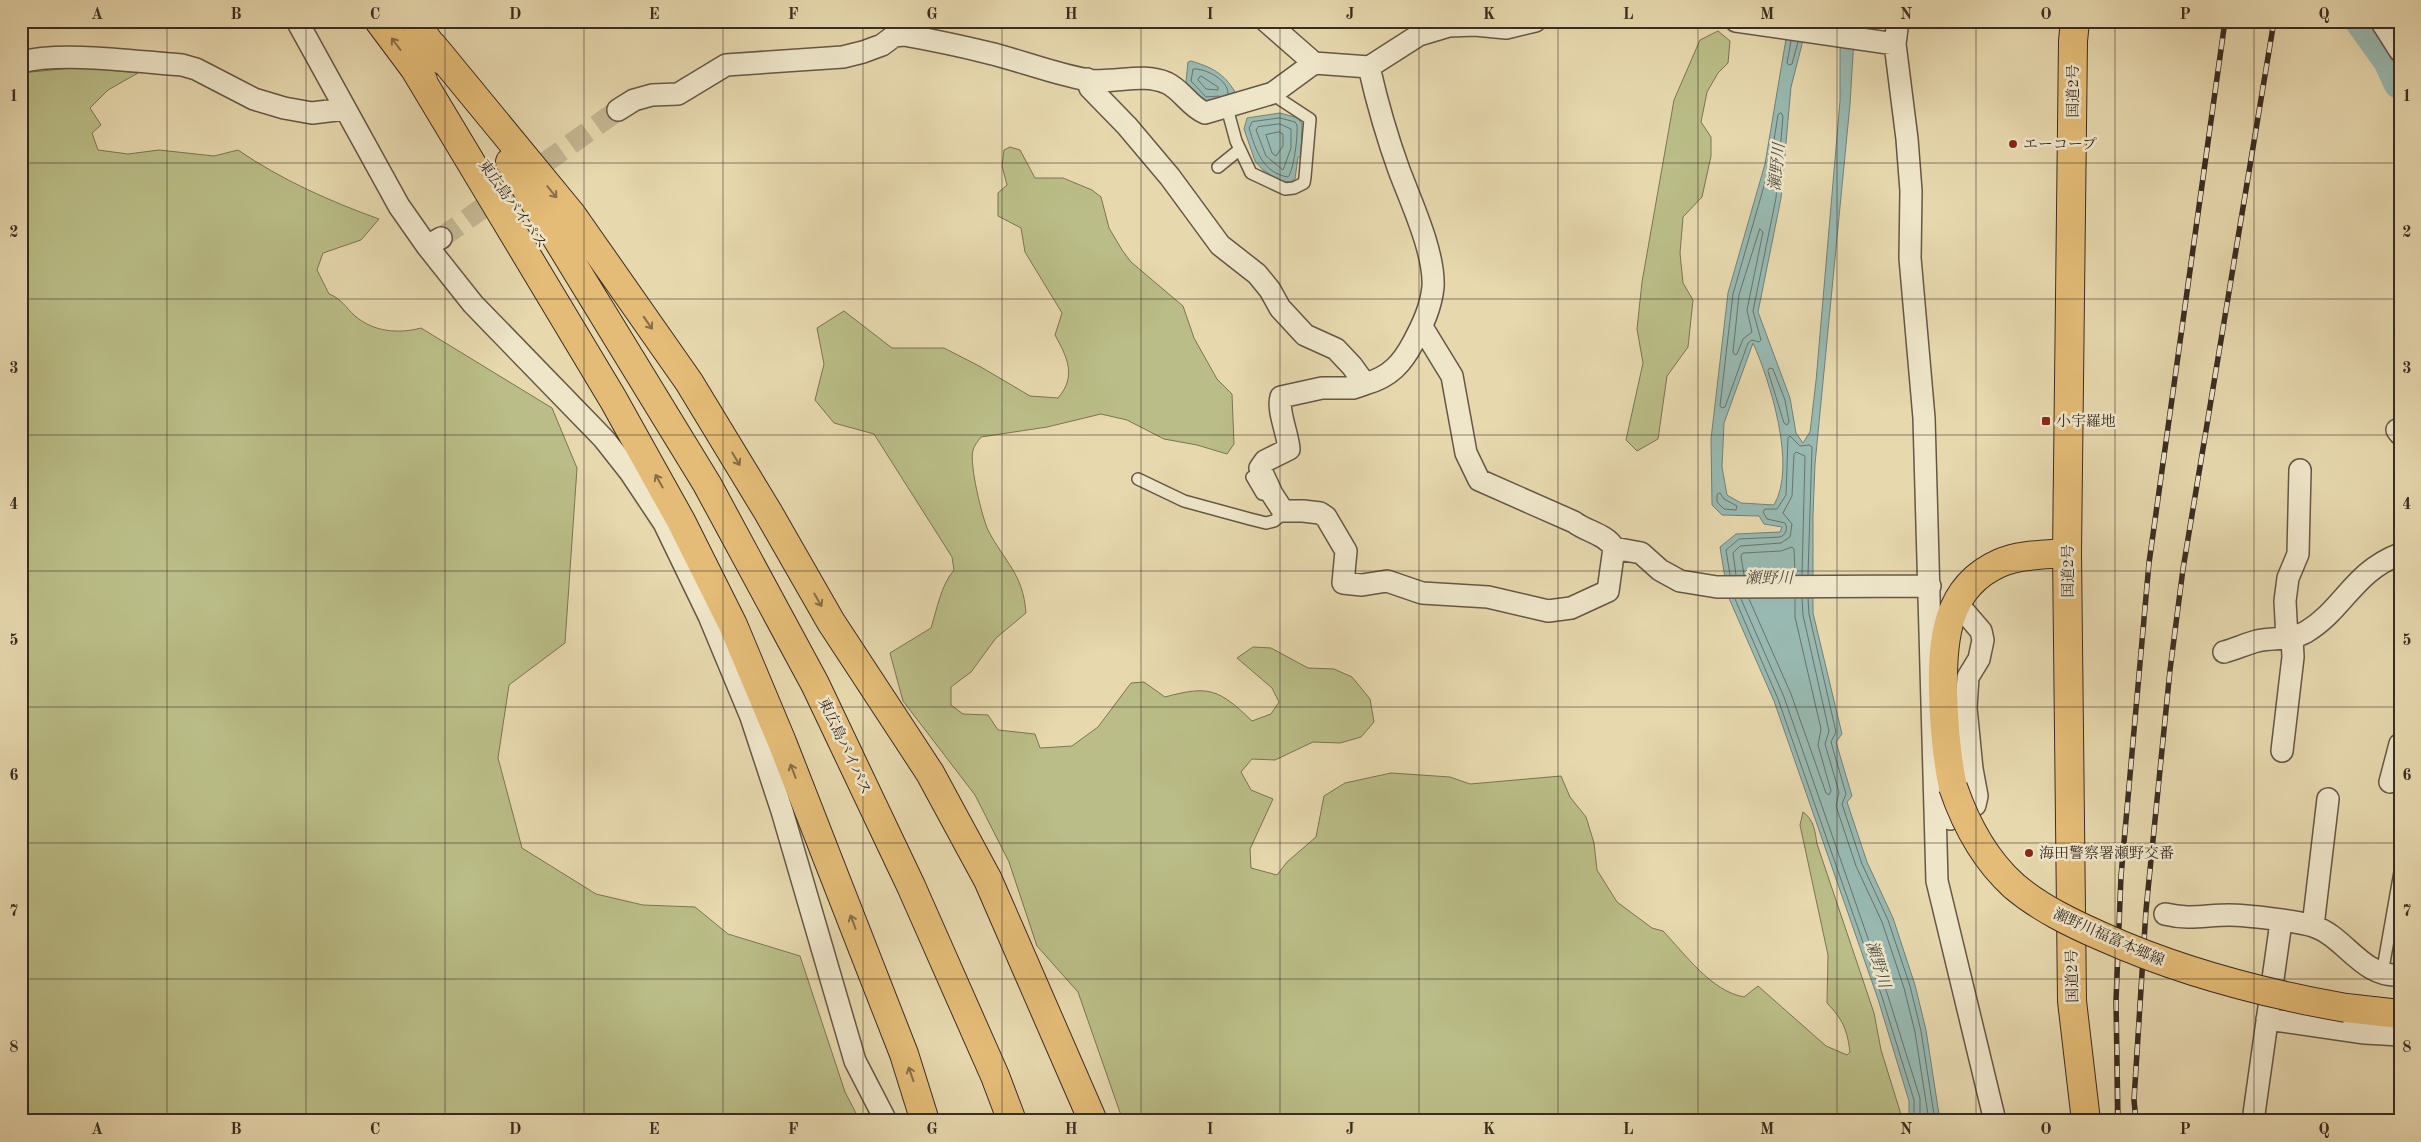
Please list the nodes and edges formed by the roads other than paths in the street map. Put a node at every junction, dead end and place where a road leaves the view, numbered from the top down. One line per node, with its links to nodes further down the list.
1 (297, 21): 20 (street)
2 (379, 21): 15 (main road, 東広島バイパス, one-way to 2)
3 (414, 21): 11 (main road, 東広島バイパス)
4 (1266, 21): 14 (street)
5 (1898, 21): 10 (street)
6 (2076, 21): 32 (main road, 国道2号)
7 (2381, 21): 12 (street)
8 (1526, 22): 16 (street)
9 (1739, 22): 10 (street)
10 (1895, 44): 34 (street)
11 (433, 46): 26 (main road, 東広島バイパス); 54 (main road, one-way to 54)
12 (2400, 51)
13 (21, 62): 20 (street)
14 (1314, 63): 16 (street); 18 (street)
15 (413, 66): 26 (main road, 東広島バイパス); 52 (main road, one-way to 15)
16 (1370, 67): 24 (street)
17 (1087, 79): 19 (street); 21 (street); 25 (street)
18 (1275, 91): 19 (street); 22 (lane)
19 (1226, 108): 22 (lane)
20 (345, 109): 51 (street)
21 (618, 110)
22 (1240, 150): 23 (lane)
23 (1218, 167)
24 (1422, 326): 25 (street); 31 (street)
25 (1365, 384): 30 (street)
26 (648, 388): 53 (main road, 東広島バイパス)
27 (2300, 470): 36 (street)
28 (1252, 477): 30 (lane)
29 (1138, 479): 30 (lane)
30 (1283, 514): 31 (street)
31 (1614, 548): 34 (street)
32 (2067, 553): 35 (main road, 瀬野川福富本郷線); 56 (main road, 国道2号)
33 (2400, 554): 36 (street)
34 (1930, 586): 42 (street)
35 (1957, 603): 42 (street); 48 (main road, 瀬野川福富本郷線, bridge)
36 (2290, 638): 37 (street); 39 (street)
37 (2224, 652)
38 (2400, 744): 40 (street)
39 (2282, 751)
40 (2390, 782)
41 (2328, 799): 46 (street)
42 (1937, 825): 55 (street)
43 (2400, 872): 47 (lane)
44 (2165, 914): 45 (street)
45 (2281, 922): 46 (street); 49 (street)
46 (2313, 926): 47 (street)
47 (2391, 975)
48 (2400, 1014)
49 (2268, 1019): 50 (street); 57 (street)
50 (2400, 1035)
51 (886, 1121)
52 (925, 1121)
53 (1012, 1121)
54 (1093, 1121)
55 (1996, 1121)
56 (2086, 1121)
57 (2253, 1121)

